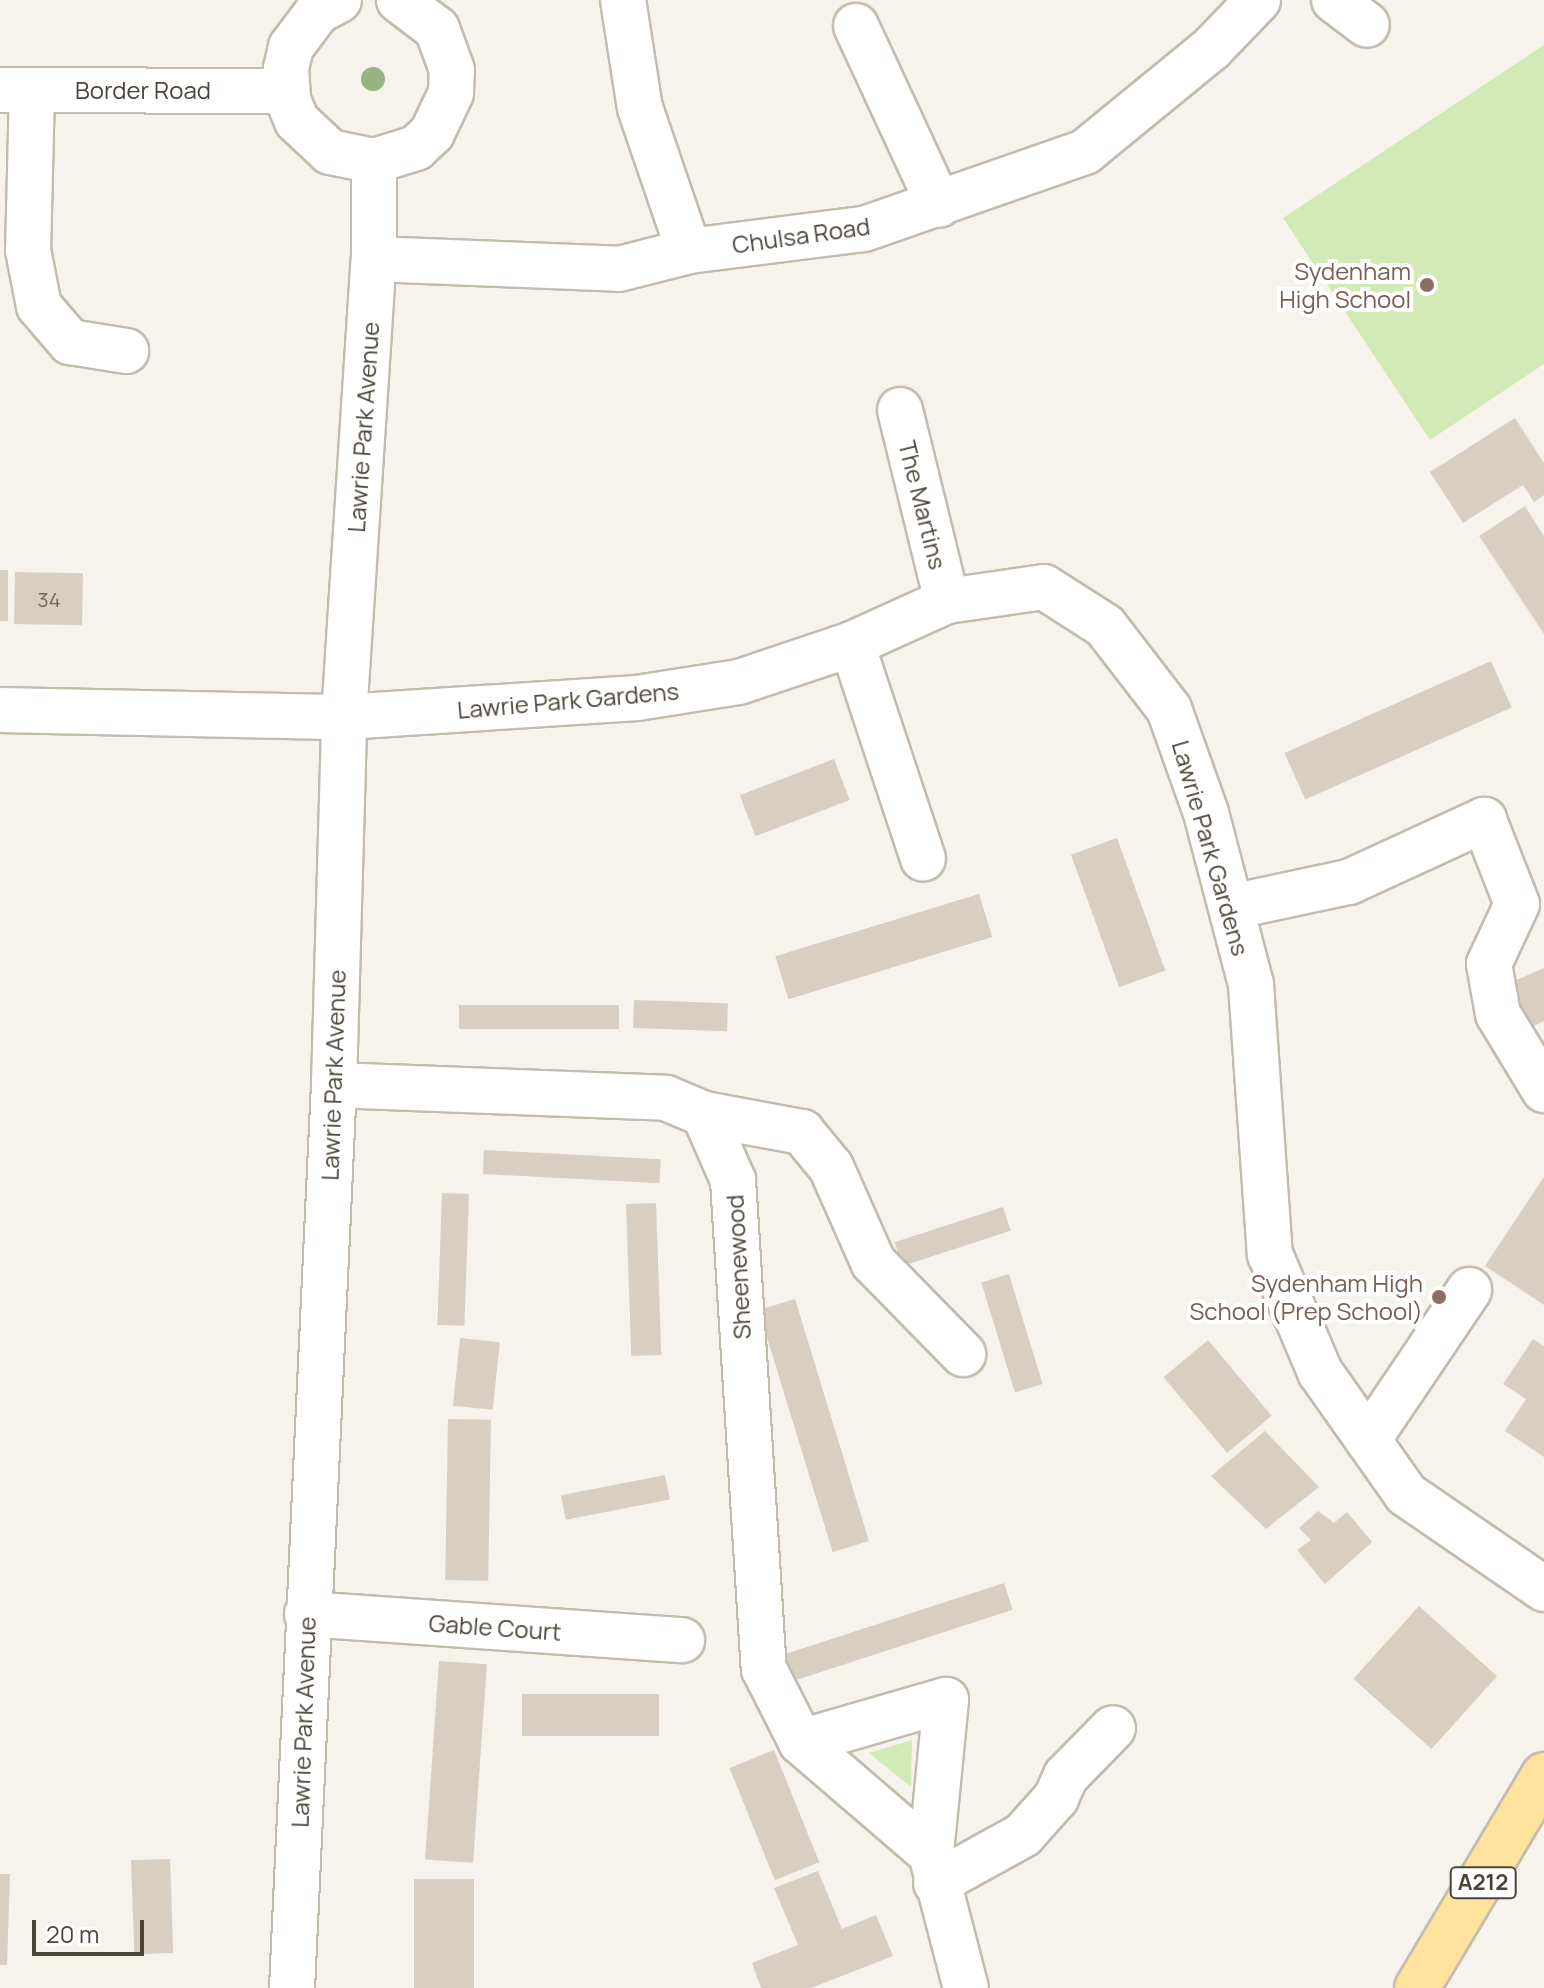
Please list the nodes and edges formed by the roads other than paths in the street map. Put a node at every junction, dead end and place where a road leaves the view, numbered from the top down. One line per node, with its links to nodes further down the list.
1 (339, 0): 7 (street)
2 (399, 0): 8 (street)
3 (1258, 0): 9 (street, Chulsa Road)
4 (624, 8): 10 (street)
5 (856, 26): 9 (street)
6 (16, 90): 7 (street, Border Road); 12 (street)
7 (286, 91): 8 (street)
8 (374, 161): 11 (street, Lawrie Park Avenue)
9 (939, 205): 10 (street, Chulsa Road)
10 (689, 251): 11 (street, Chulsa Road)
11 (374, 259): 17 (street, Lawrie Park Avenue)
12 (126, 351)
13 (900, 410): 14 (street, The Martins)
14 (947, 601): 15 (street, Lawrie Park Gardens); 19 (street, Lawrie Park Gardens)
15 (852, 644): 17 (street, Lawrie Park Gardens); 18 (street)
16 (0, 710): 17 (street, Lawrie Park Gardens)
17 (344, 717): 20 (street, Lawrie Park Avenue)
18 (923, 859)
19 (1231, 907): 21 (street); 25 (street, Lawrie Park Gardens)
20 (334, 1085): 22 (street); 27 (street, Lawrie Park Avenue)
21 (1544, 1090)
22 (704, 1114): 24 (street); 30 (street, Sheenewood)
23 (1469, 1290): 25 (street)
24 (963, 1354)
25 (1368, 1440): 26 (street, Lawrie Park Gardens)
26 (1544, 1589)
27 (307, 1614): 28 (street, Gable Court); 33 (street, Lawrie Park Avenue)
28 (682, 1640)
29 (1113, 1728): 32 (street)
30 (801, 1742): 32 (street, Sheenewood); 32 (street)
31 (1544, 1775): 35 (main road, A212)
32 (933, 1869): 34 (street)
33 (292, 1988)
34 (966, 1988)
35 (1417, 1988)

